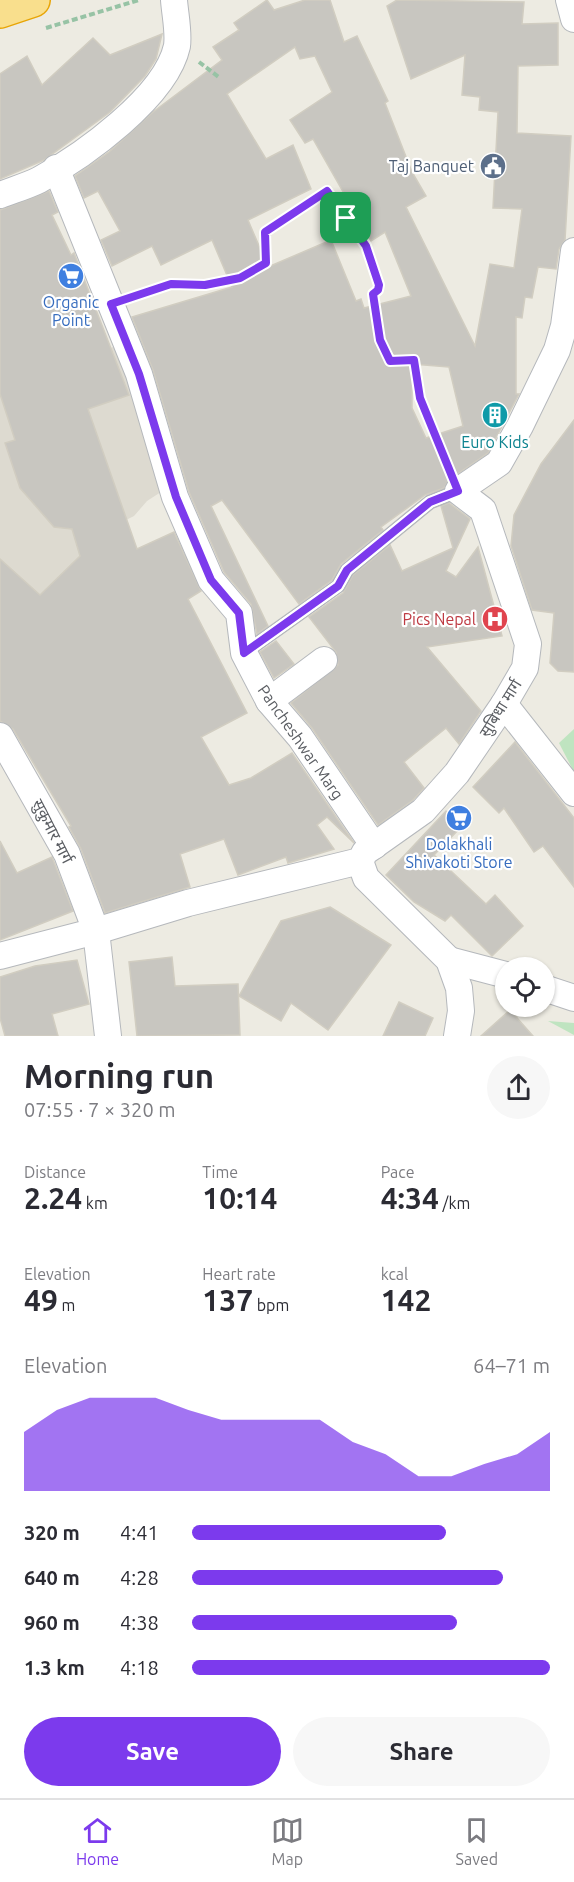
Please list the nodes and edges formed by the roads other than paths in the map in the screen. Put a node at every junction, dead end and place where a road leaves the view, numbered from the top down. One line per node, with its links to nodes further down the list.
1 (174, 0): 6 (street)
2 (569, 0): 5 (street)
3 (0, 11): 4 (highway)
4 (35, 15)
5 (574, 19)
6 (56, 168): 7 (street); 11 (street, Pancheshwar Marg)
7 (0, 195)
8 (574, 251): 9 (street)
9 (566, 354): 10 (street)
10 (458, 491): 11 (lane); 14 (street, सुबिधा मार्ग)
11 (244, 653): 13 (street, Pancheshwar Marg)
12 (324, 660): 13 (street)
13 (269, 700): 17 (street, Pancheshwar Marg)
14 (504, 704): 16 (street); 17 (street, सुबिधा मार्ग)
15 (0, 736): 18 (street, सुकुमार मार्ग)
16 (574, 793)
17 (367, 854): 18 (street, सुबिधा मार्ग); 20 (street, Pancheshwar Marg)
18 (96, 931): 19 (street, सुबिधा मार्ग); 24 (street, सुकुमार मार्ग)
19 (0, 956)
20 (448, 960): 21 (street); 25 (street)
21 (495, 972)
22 (555, 992): 23 (street)
23 (574, 998)
24 (108, 1036)
25 (457, 1036)

